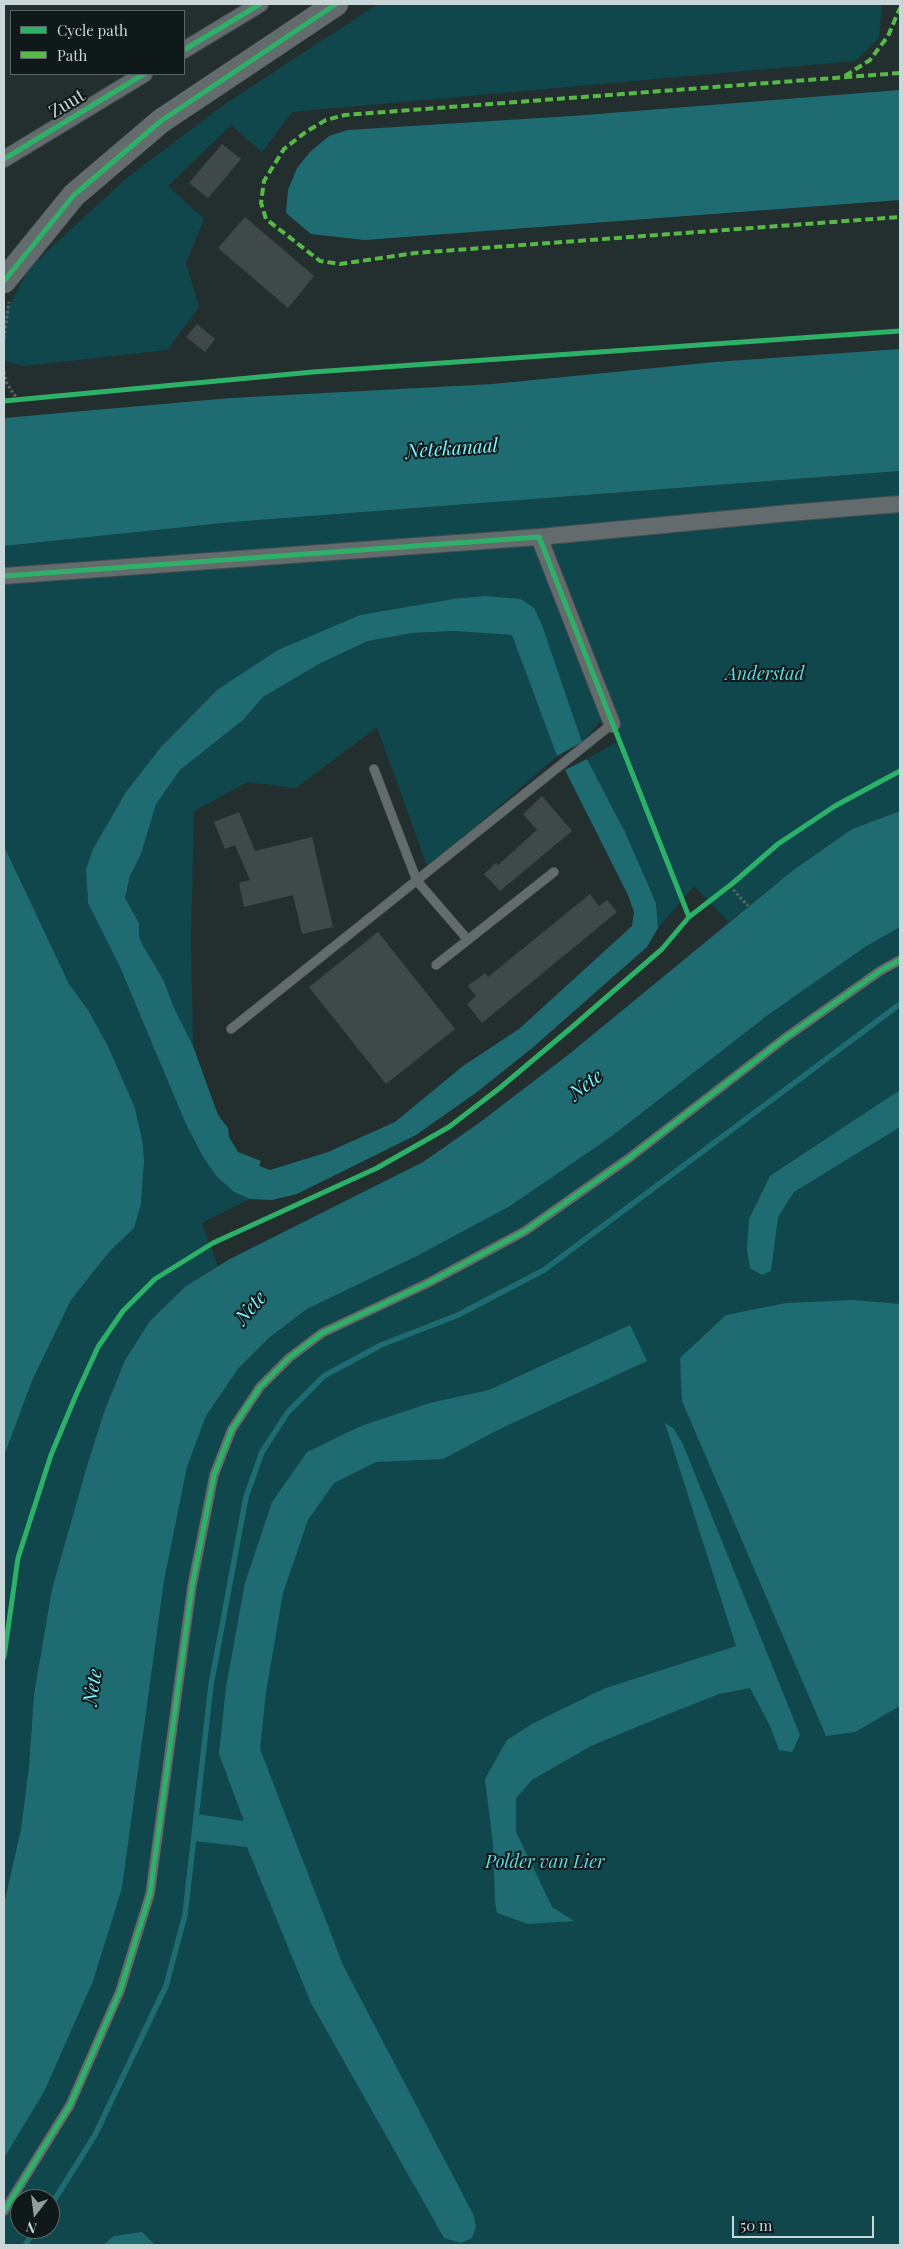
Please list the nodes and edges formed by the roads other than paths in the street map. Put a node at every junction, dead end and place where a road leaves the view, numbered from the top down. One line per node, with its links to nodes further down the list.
1 (260, 4): 3 (street)
2 (336, 4): 6 (main road)
3 (185, 49)
4 (142, 75): 5 (street, Zuut)
5 (4, 159)
6 (4, 282)
7 (900, 504): 8 (street)
8 (539, 537): 9 (street); 10 (street)
9 (4, 576)
10 (612, 724): 13 (lane)
11 (374, 770): 13 (lane)
12 (554, 872): 14 (lane)
13 (418, 881): 14 (lane); 17 (lane)
14 (468, 940): 16 (lane)
15 (900, 960): 18 (lane)
16 (436, 965)
17 (231, 1029)
18 (4, 2211)

